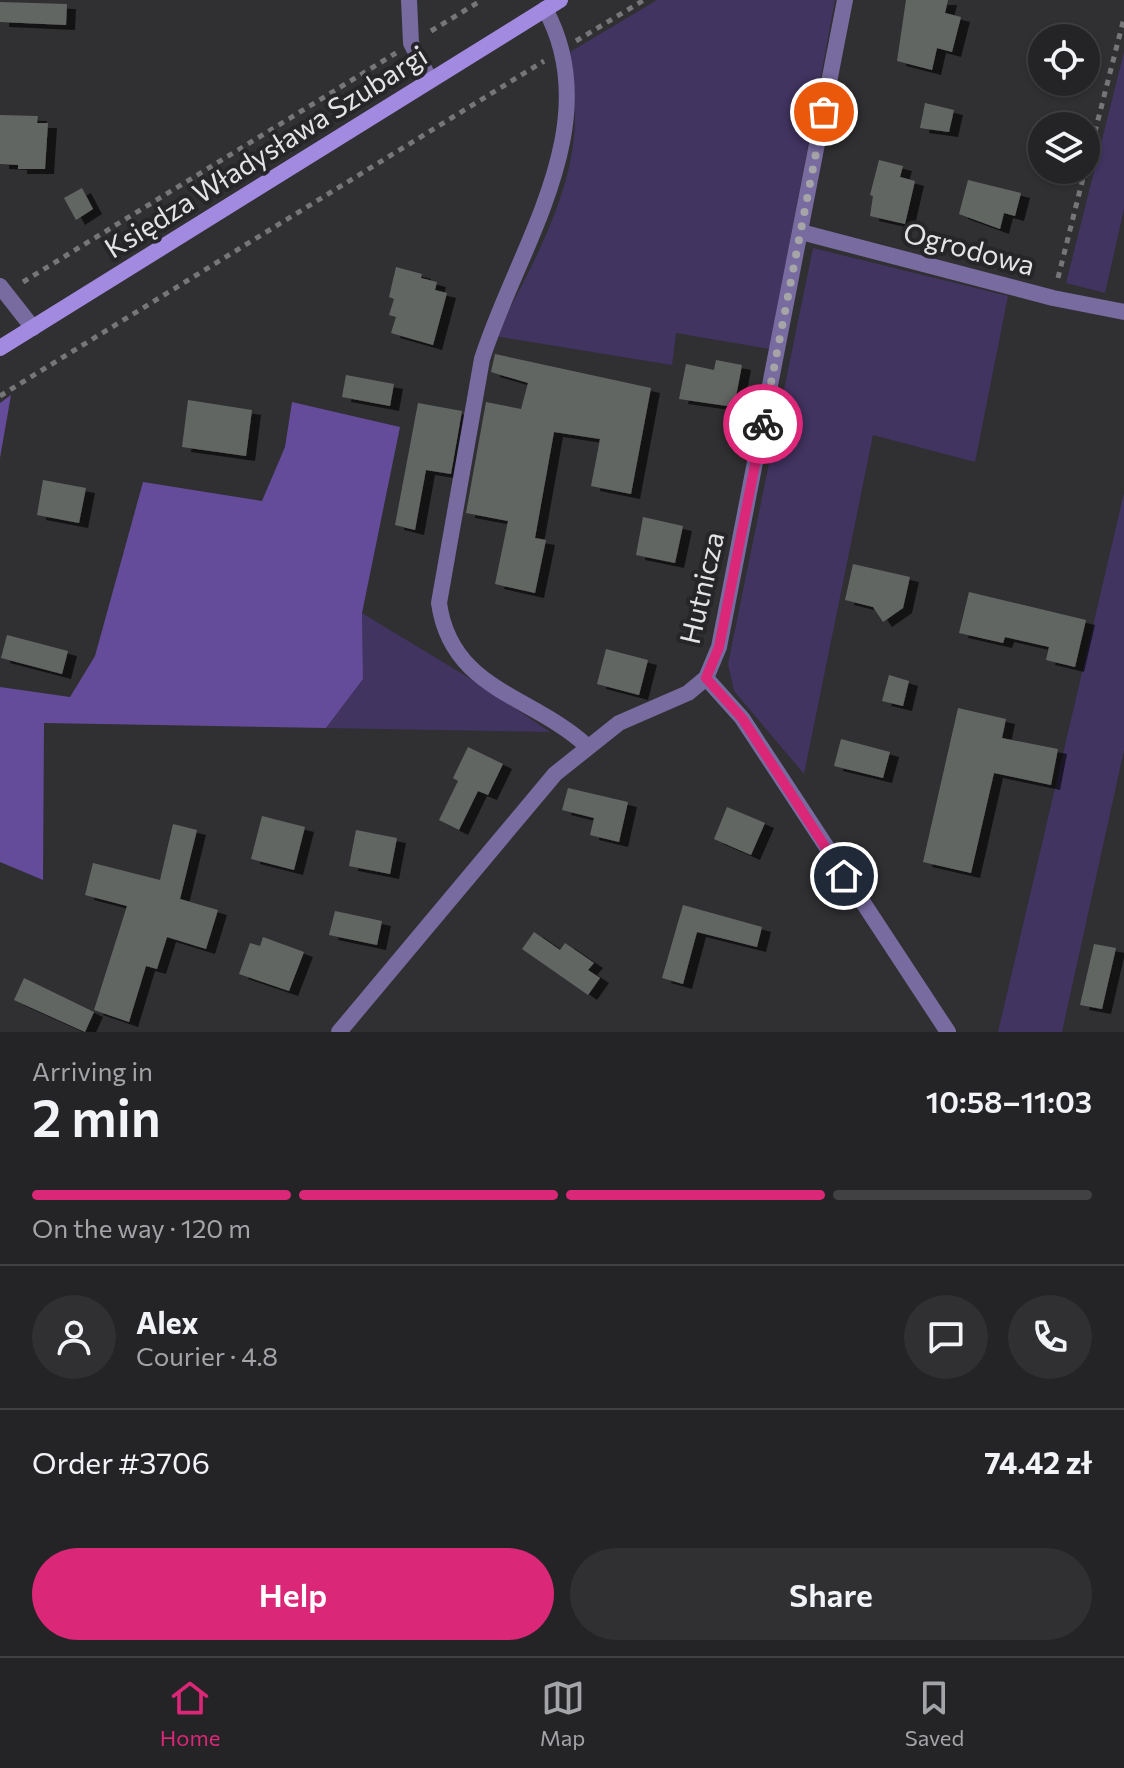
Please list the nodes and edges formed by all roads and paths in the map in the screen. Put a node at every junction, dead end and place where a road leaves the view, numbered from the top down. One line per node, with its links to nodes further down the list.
1 (409, 0): 8 (street)
2 (482, 0): 8 (path)
3 (560, 0): 6 (street, Księdza Władysława Szubargi)
4 (644, 0): 9 (path)
5 (845, 0): 13 (street, Hutnicza)
6 (545, 9): 9 (street); 10 (street, Księdza Władysława Szubargi)
7 (1124, 18): 11 (path)
8 (411, 43): 10 (street); 14 (path)
9 (561, 50): 19 (path); 21 (street)
10 (430, 80): 17 (street, Księdza Władysława Szubargi)
11 (1100, 113)
12 (1082, 184): 15 (path)
13 (801, 232): 15 (street, Ogrodowa); 20 (street, Hutnicza)
14 (4, 289): 17 (street)
15 (1053, 298): 16 (street, Ogrodowa)
16 (1124, 312)
17 (33, 328): 18 (street, Księdza Władysława Szubargi)
18 (0, 348)
19 (0, 396)
20 (706, 678): 21 (street, Hutnicza); 23 (street)
21 (587, 746): 22 (street, Hutnicza)
22 (339, 1032)
23 (948, 1032)

